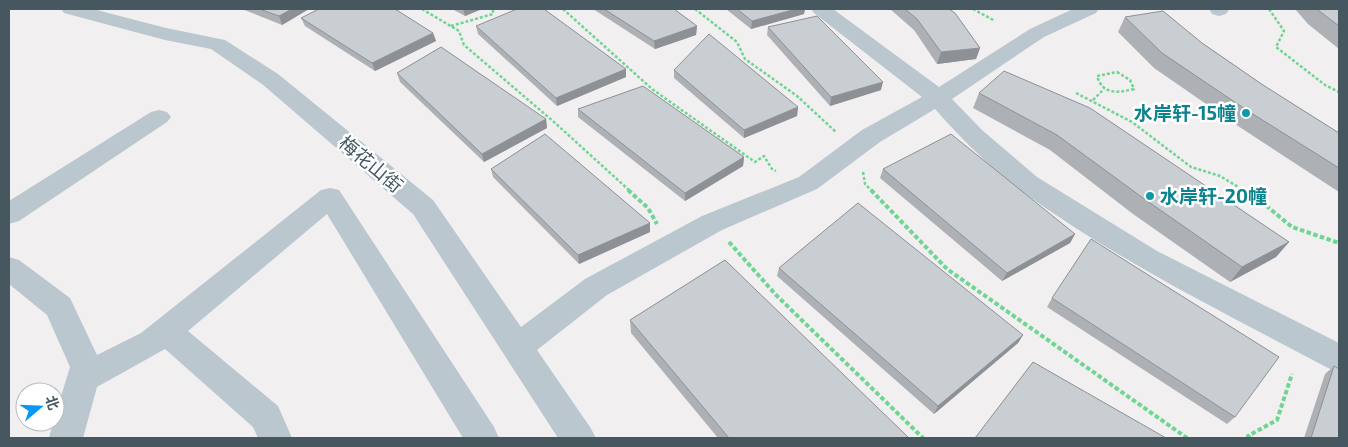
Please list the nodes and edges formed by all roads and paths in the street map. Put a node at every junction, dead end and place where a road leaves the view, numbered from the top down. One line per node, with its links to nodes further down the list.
1 (71, 9): 26 (street, 梅花山街)
2 (422, 9): 11 (path)
3 (494, 9): 11 (path)
4 (563, 9): 19 (path)
5 (694, 9): 18 (path)
6 (820, 9): 15 (street)
7 (973, 9): 10 (path)
8 (1089, 9): 15 (street)
9 (1269, 9): 13 (path)
10 (995, 21)
11 (452, 26): 23 (path)
12 (1104, 89): 12 (path); 16 (path)
13 (1339, 92)
14 (1076, 93): 16 (path)
15 (938, 98): 18 (street); 27 (street)
16 (1092, 100): 22 (path)
17 (159, 117): 20 (street)
18 (857, 146): 19 (street); 35 (path)
19 (804, 185): 21 (street)
20 (9, 214)
21 (712, 223): 23 (street); 34 (path)
22 (1339, 243)
23 (666, 248): 26 (street)
24 (9, 268): 29 (street)
25 (166, 331): 29 (street); 31 (street); 32 (street)
26 (517, 348): 33 (street, 梅花山街)
27 (1339, 358)
28 (1292, 374): 36 (path)
29 (83, 378): 30 (street)
30 (66, 438)
31 (274, 438)
32 (482, 438)
33 (578, 438)
34 (923, 438)
35 (1186, 438)
36 (1250, 438)

